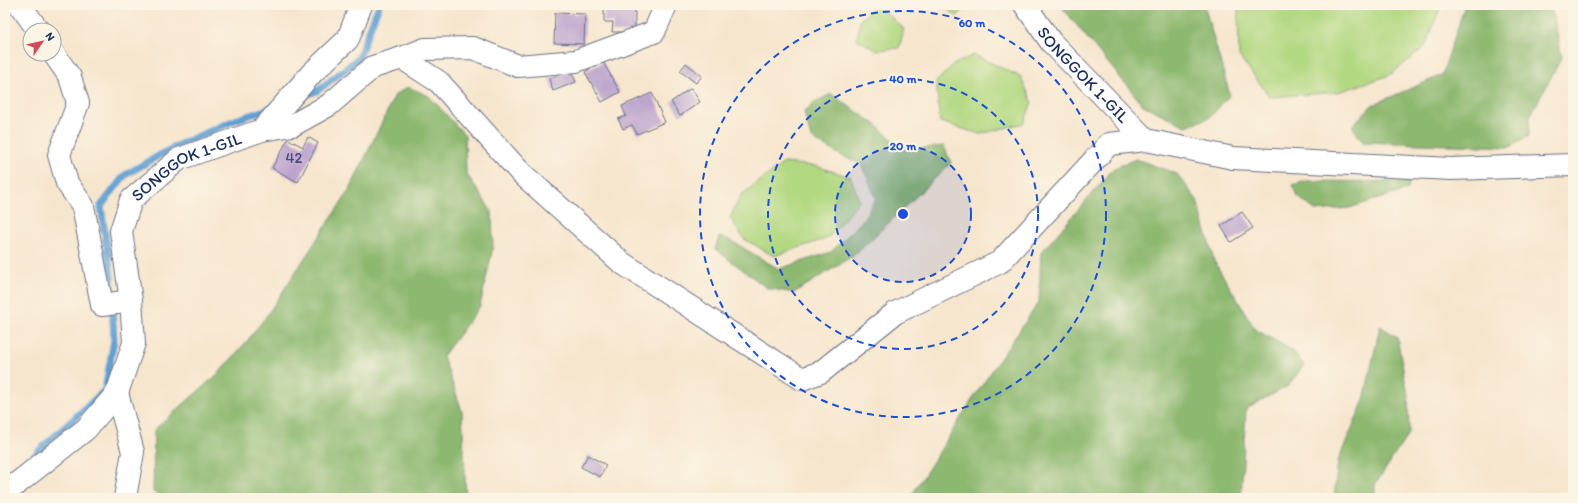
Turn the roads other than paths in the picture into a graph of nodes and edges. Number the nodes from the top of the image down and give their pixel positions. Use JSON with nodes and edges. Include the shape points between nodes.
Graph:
{"nodes":[{"id":1,"x":20,"y":5,"type":"edge"},
{"id":2,"x":361,"y":5,"type":"edge"},
{"id":3,"x":666,"y":5,"type":"edge"},
{"id":4,"x":1025,"y":5,"type":"edge"},
{"id":5,"x":32,"y":22,"type":"edge"},
{"id":6,"x":402,"y":58,"type":"junction"},
{"id":7,"x":60,"y":62,"type":"edge"},
{"id":8,"x":262,"y":130,"type":"junction"},
{"id":9,"x":1146,"y":140,"type":"junction"},
{"id":10,"x":1573,"y":165,"type":"edge"},
{"id":11,"x":131,"y":301,"type":"junction"},
{"id":12,"x":117,"y":393,"type":"junction"},
{"id":13,"x":5,"y":493,"type":"edge"},
{"id":14,"x":125,"y":498,"type":"edge"}],
"edges":[{"from":1,"to":5,"type":"lane"},
{"from":2,"to":8,"type":"lane","name":"SONGGOK 1-GIL","via":[[348,39],[312,73]]},
{"from":3,"to":6,"type":"lane","via":[[654,32],[576,61],[518,66],[473,48],[425,49]]},
{"from":4,"to":9,"type":"lane","name":"SONGGOK 1-GIL","via":[[1050,42]]},
{"from":6,"to":8,"type":"lane","via":[[373,67],[329,106],[292,125]]},
{"from":6,"to":9,"type":"lane","via":[[439,82],[520,172],[622,263],[802,379],[821,372],[895,313],[1000,262],[1109,144]]},
{"from":7,"to":11,"type":"lane","via":[[70,77],[78,102],[59,155],[67,183],[83,206],[102,305]]},
{"from":8,"to":11,"type":"lane","name":"SONGGOK 1-GIL","via":[[179,160],[131,200],[121,231]]},
{"from":9,"to":10,"type":"lane","via":[[1233,158],[1451,169]]},
{"from":11,"to":12,"type":"lane","name":"SONGGOK 1-GIL","via":[[134,343]]},
{"from":12,"to":13,"type":"lane","name":"SONGGOK 1-GIL","via":[[86,429]]},
{"from":12,"to":14,"type":"lane","via":[[133,452]]}]}
